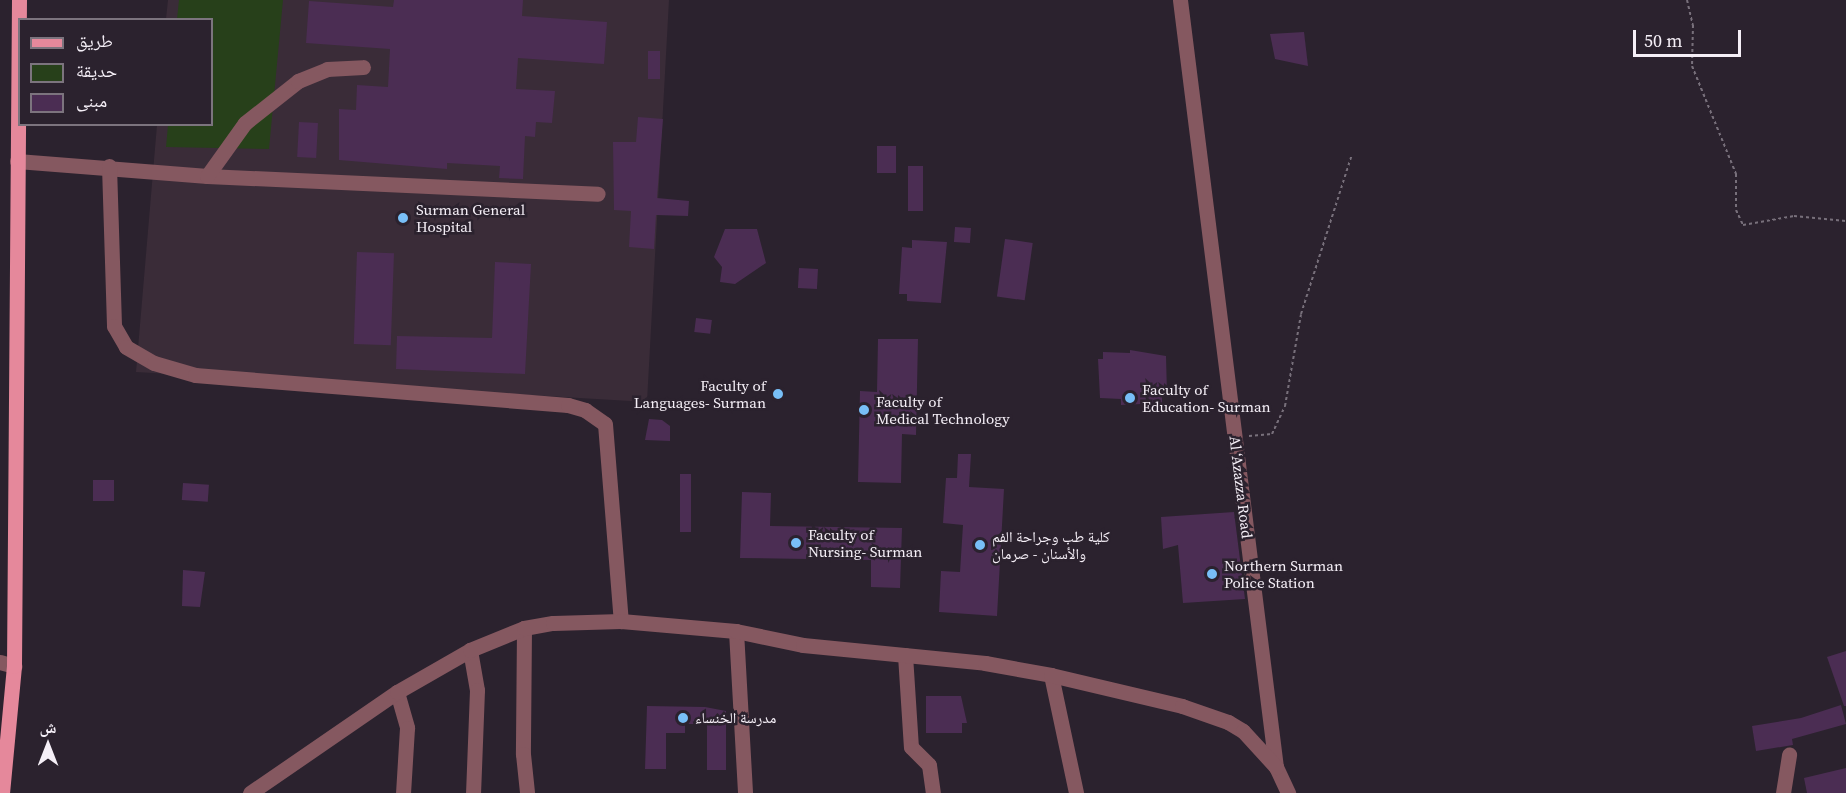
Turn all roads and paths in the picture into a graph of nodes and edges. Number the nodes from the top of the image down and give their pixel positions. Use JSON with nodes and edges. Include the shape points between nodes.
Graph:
{"nodes":[{"id":1,"x":19,"y":0,"type":"edge"},
{"id":2,"x":1180,"y":0,"type":"edge"},
{"id":3,"x":1687,"y":0,"type":"edge"},
{"id":4,"x":19,"y":18,"type":"edge"},
{"id":5,"x":363,"y":67,"type":"dead end"},
{"id":6,"x":18,"y":80,"type":"edge"},
{"id":7,"x":1351,"y":157,"type":"dead end"},
{"id":8,"x":17,"y":161,"type":"junction"},
{"id":9,"x":109,"y":166,"type":"junction"},
{"id":10,"x":207,"y":176,"type":"junction"},
{"id":11,"x":598,"y":194,"type":"dead end"},
{"id":12,"x":1846,"y":221,"type":"edge"},
{"id":13,"x":1234,"y":437,"type":"junction"},
{"id":14,"x":621,"y":621,"type":"junction"},
{"id":15,"x":524,"y":628,"type":"junction"},
{"id":16,"x":736,"y":631,"type":"junction"},
{"id":17,"x":470,"y":650,"type":"junction"},
{"id":18,"x":905,"y":655,"type":"junction"},
{"id":19,"x":7,"y":664,"type":"edge"},
{"id":20,"x":1051,"y":675,"type":"junction"},
{"id":21,"x":397,"y":693,"type":"junction"},
{"id":22,"x":1789,"y":754,"type":"dead end"},
{"id":23,"x":1276,"y":767,"type":"junction"},
{"id":24,"x":3,"y":793,"type":"edge"},
{"id":25,"x":250,"y":793,"type":"edge"},
{"id":26,"x":404,"y":793,"type":"edge"},
{"id":27,"x":473,"y":793,"type":"edge"},
{"id":28,"x":527,"y":793,"type":"edge"},
{"id":29,"x":745,"y":793,"type":"edge"},
{"id":30,"x":933,"y":793,"type":"edge"},
{"id":31,"x":1076,"y":793,"type":"edge"},
{"id":32,"x":1288,"y":793,"type":"edge"},
{"id":33,"x":1783,"y":793,"type":"edge"}],
"edges":[{"from":1,"to":4,"type":"main road"},
{"from":2,"to":13,"type":"street","name":"Al ‘Azazza Road"},
{"from":3,"to":12,"type":"path","via":[[1693,25],[1692,66],[1736,174],[1738,219],[1750,226],[1794,216]]},
{"from":5,"to":10,"type":"street","via":[[327,69],[298,81],[245,123]]},
{"from":6,"to":8,"type":"main road"},
{"from":7,"to":13,"type":"path","via":[[1301,314],[1286,406],[1272,434]]},
{"from":8,"to":9,"type":"street"},
{"from":8,"to":19,"type":"main road"},
{"from":9,"to":10,"type":"street"},
{"from":9,"to":14,"type":"street","via":[[114,326],[126,347],[154,363],[195,375],[568,405],[585,410],[605,424]]},
{"from":10,"to":11,"type":"street"},
{"from":13,"to":23,"type":"street","name":"Al ‘Azazza Road"},
{"from":14,"to":15,"type":"street"},
{"from":14,"to":16,"type":"street"},
{"from":15,"to":17,"type":"street"},
{"from":15,"to":28,"type":"street","via":[[523,754]]},
{"from":16,"to":18,"type":"street","via":[[803,645]]},
{"from":16,"to":29,"type":"street"},
{"from":17,"to":21,"type":"street"},
{"from":17,"to":27,"type":"street","via":[[477,690]]},
{"from":18,"to":20,"type":"street"},
{"from":18,"to":30,"type":"street","via":[[912,747],[928,765]]},
{"from":19,"to":24,"type":"main road"},
{"from":20,"to":23,"type":"street","via":[[1218,718],[1243,731]]},
{"from":20,"to":31,"type":"street"},
{"from":21,"to":25,"type":"street"},
{"from":21,"to":26,"type":"street","via":[[407,728]]},
{"from":22,"to":33,"type":"street"},
{"from":23,"to":32,"type":"street","name":"Al ‘Azazza Road"}]}
